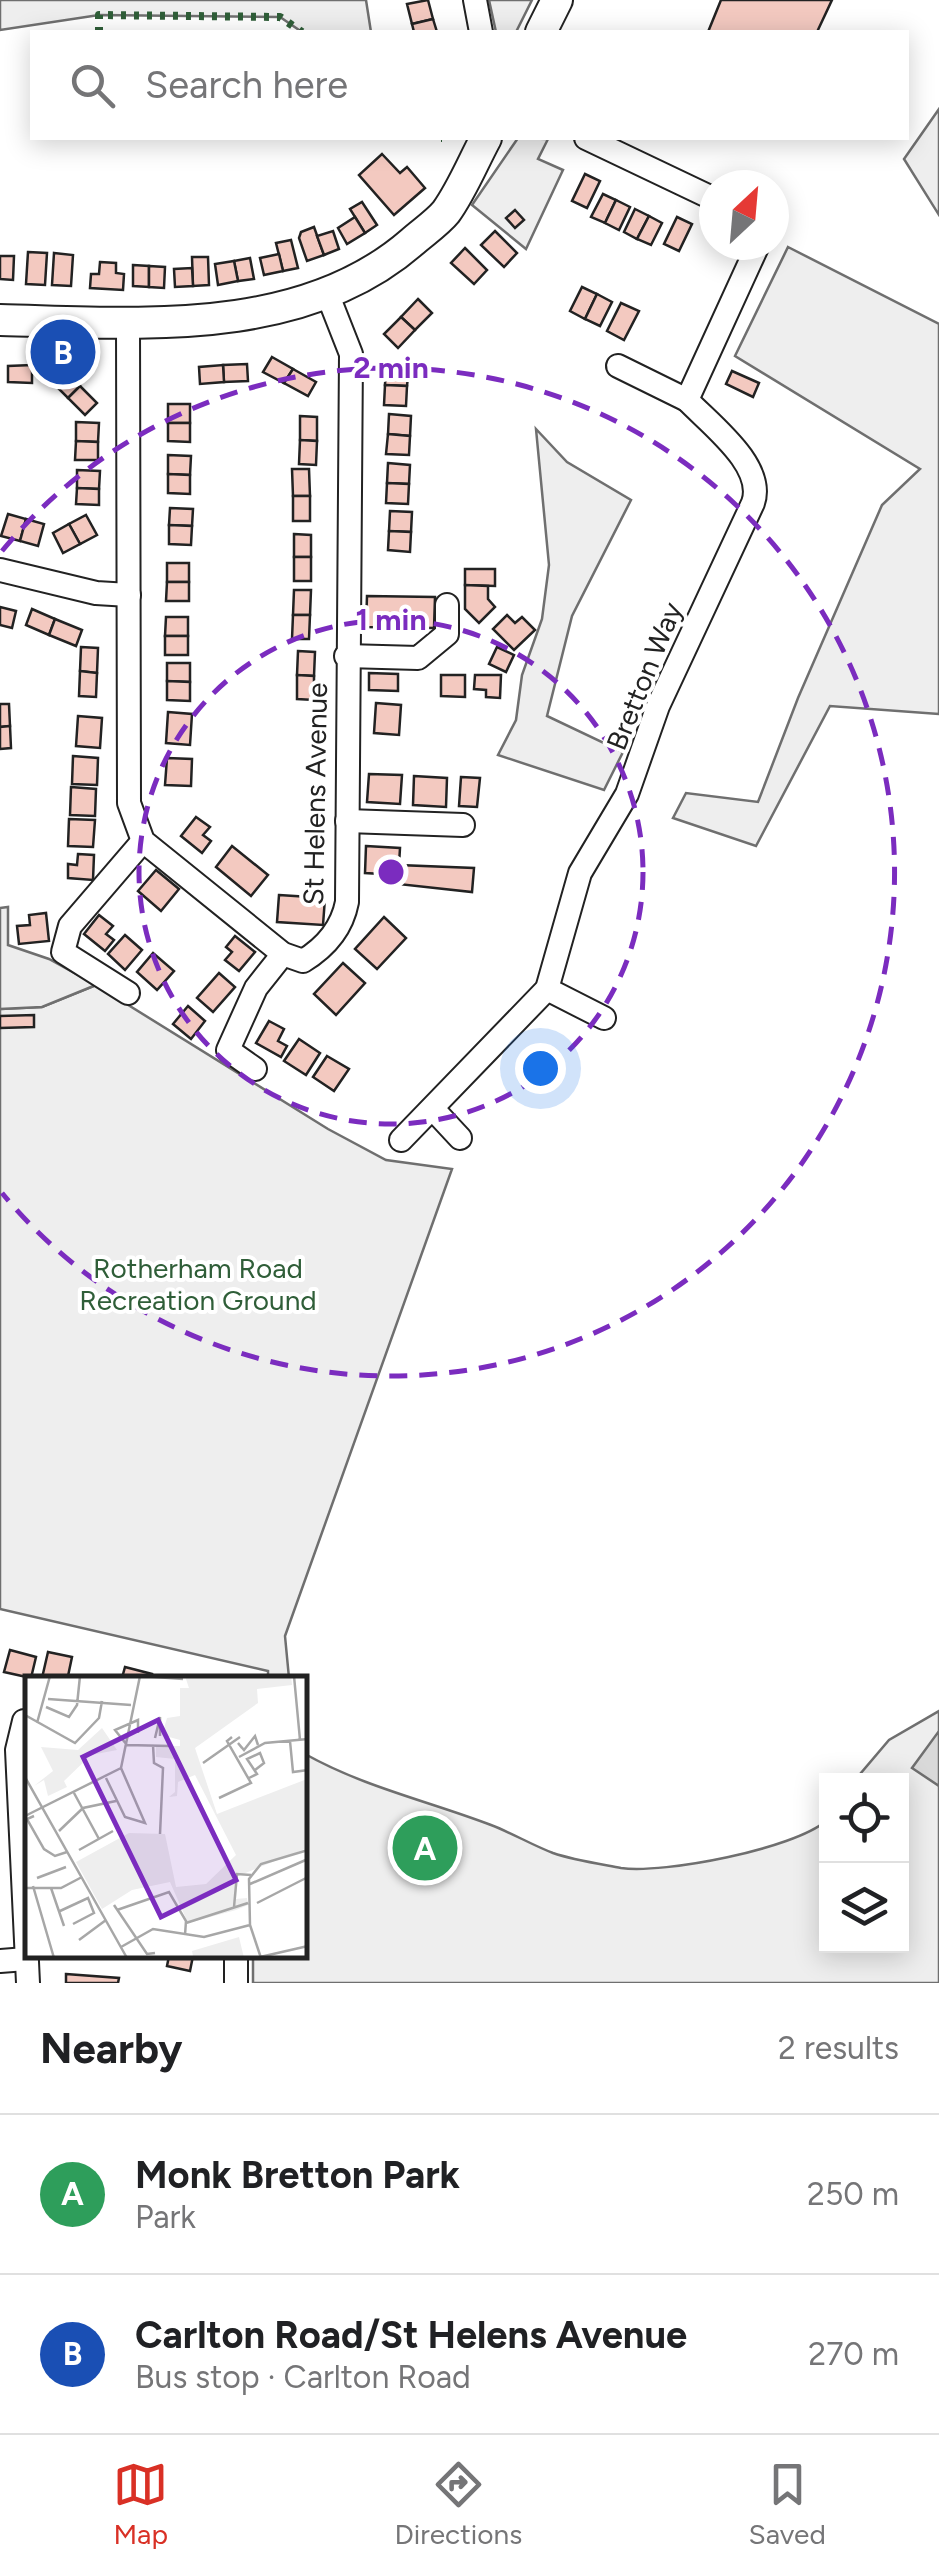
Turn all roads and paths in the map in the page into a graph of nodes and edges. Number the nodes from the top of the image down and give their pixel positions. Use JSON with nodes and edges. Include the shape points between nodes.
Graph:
{"nodes":[{"id":1,"x":475,"y":0,"type":"edge"},
{"id":2,"x":557,"y":0,"type":"edge"},
{"id":3,"x":482,"y":30,"type":"edge"},
{"id":4,"x":542,"y":30,"type":"edge"},
{"id":5,"x":485,"y":140,"type":"edge"},
{"id":6,"x":590,"y":140,"type":"edge"},
{"id":7,"x":699,"y":192,"type":"edge"},
{"id":8,"x":751,"y":260,"type":"edge"},
{"id":9,"x":327,"y":294,"type":"junction"},
{"id":10,"x":0,"y":320,"type":"edge"},
{"id":11,"x":128,"y":323,"type":"junction"},
{"id":12,"x":618,"y":366,"type":"dead end"},
{"id":13,"x":688,"y":400,"type":"junction"},
{"id":14,"x":0,"y":570,"type":"edge"},
{"id":15,"x":129,"y":595,"type":"junction"},
{"id":16,"x":447,"y":606,"type":"dead end"},
{"id":17,"x":346,"y":656,"type":"junction"},
{"id":18,"x":346,"y":822,"type":"junction"},
{"id":19,"x":463,"y":826,"type":"dead end"},
{"id":20,"x":143,"y":841,"type":"junction"},
{"id":21,"x":283,"y":954,"type":"junction"},
{"id":22,"x":547,"y":989,"type":"junction"},
{"id":23,"x":128,"y":993,"type":"dead end"},
{"id":24,"x":604,"y":1018,"type":"dead end"},
{"id":25,"x":255,"y":1069,"type":"dead end"},
{"id":26,"x":433,"y":1109,"type":"junction"},
{"id":27,"x":460,"y":1138,"type":"dead end"},
{"id":28,"x":401,"y":1140,"type":"dead end"},
{"id":29,"x":0,"y":1716,"type":"edge"},
{"id":30,"x":25,"y":1722,"type":"edge"},
{"id":31,"x":25,"y":1725,"type":"edge"},
{"id":32,"x":25,"y":1927,"type":"edge"},
{"id":33,"x":0,"y":1961,"type":"edge"},
{"id":34,"x":27,"y":1971,"type":"edge"}],
"edges":[{"from":1,"to":3,"type":"street"},
{"from":2,"to":4,"type":"main road"},
{"from":5,"to":9,"type":"main road","via":[[445,213],[388,263]]},
{"from":6,"to":7,"type":"street"},
{"from":8,"to":13,"type":"street"},
{"from":9,"to":11,"type":"main road","via":[[227,319]]},
{"from":9,"to":17,"type":"street","name":"St Helens Avenue","via":[[350,354]]},
{"from":10,"to":11,"type":"main road"},
{"from":11,"to":15,"type":"street"},
{"from":12,"to":13,"type":"street","name":"Bretton Way"},
{"from":13,"to":22,"type":"street","name":"Bretton Way","via":[[749,469],[756,493],[658,706],[638,773],[580,873]]},
{"from":14,"to":15,"type":"street"},
{"from":15,"to":20,"type":"street","via":[[129,803]]},
{"from":16,"to":17,"type":"street","via":[[447,634],[418,658]]},
{"from":17,"to":18,"type":"street","name":"St Helens Avenue"},
{"from":18,"to":19,"type":"street"},
{"from":18,"to":21,"type":"street","name":"St Helens Avenue","via":[[343,922],[303,961]]},
{"from":20,"to":21,"type":"street"},
{"from":20,"to":23,"type":"street","via":[[70,926],[64,952]]},
{"from":21,"to":25,"type":"street","via":[[256,988],[228,1050]]},
{"from":22,"to":24,"type":"street"},
{"from":22,"to":26,"type":"street","name":"Bretton Way"},
{"from":26,"to":27,"type":"street"},
{"from":26,"to":28,"type":"street","name":"Bretton Way"},
{"from":29,"to":30,"type":"street"},
{"from":31,"to":32,"type":"street","via":[[17,1750]]},
{"from":33,"to":34,"type":"street"}]}
